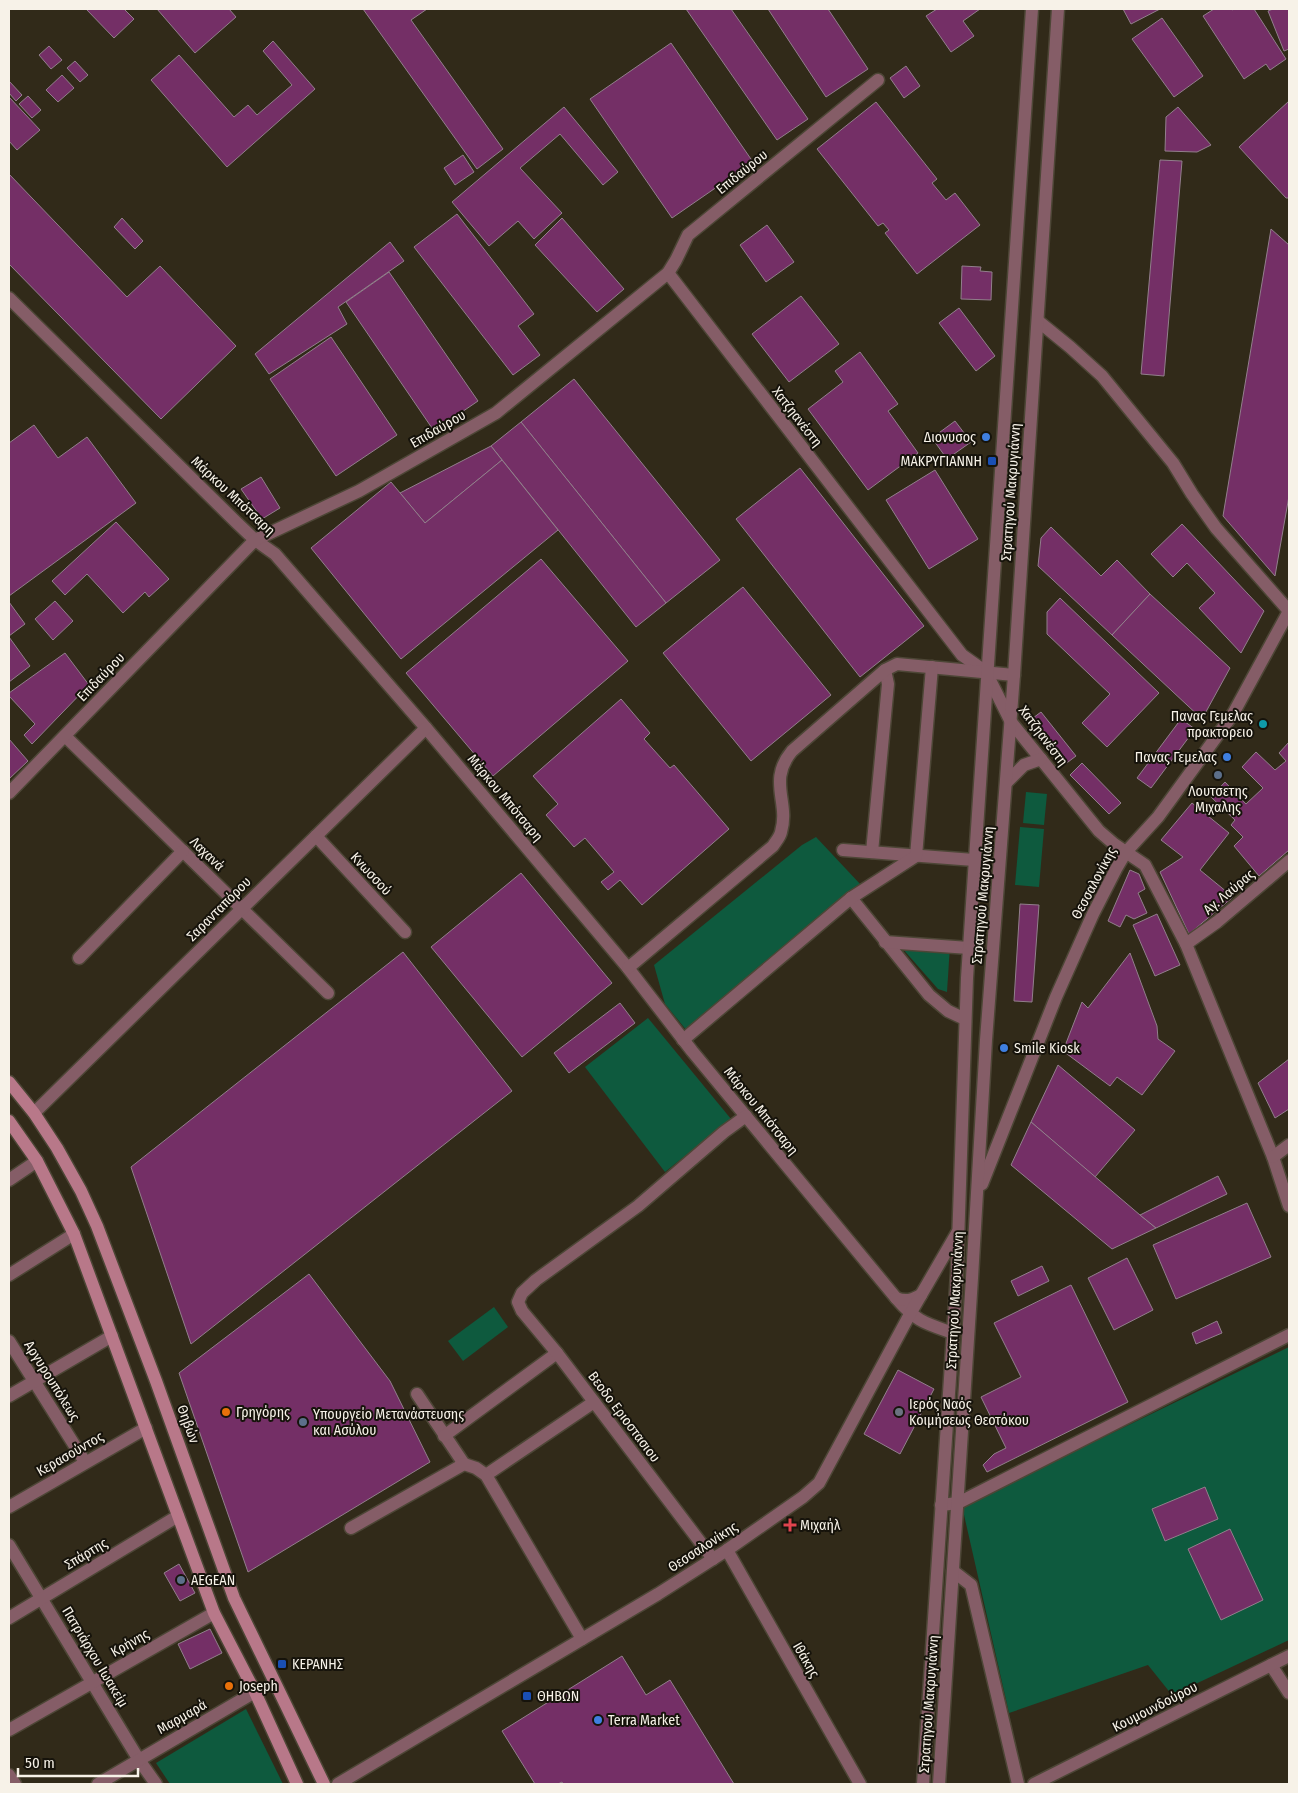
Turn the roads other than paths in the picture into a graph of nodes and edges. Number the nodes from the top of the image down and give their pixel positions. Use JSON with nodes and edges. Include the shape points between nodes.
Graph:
{"nodes":[{"id":1,"x":1032,"y":9,"type":"edge"},
{"id":2,"x":1058,"y":9,"type":"edge"},
{"id":3,"x":878,"y":80,"type":"dead end"},
{"id":4,"x":668,"y":273,"type":"junction"},
{"id":5,"x":9,"y":298,"type":"edge"},
{"id":6,"x":1038,"y":321,"type":"junction"},
{"id":7,"x":255,"y":540,"type":"junction"},
{"id":8,"x":1289,"y":611,"type":"edge"},
{"id":9,"x":932,"y":667,"type":"junction"},
{"id":10,"x":885,"y":670,"type":"junction"},
{"id":11,"x":986,"y":672,"type":"junction"},
{"id":12,"x":1014,"y":675,"type":"junction"},
{"id":13,"x":1011,"y":722,"type":"junction"},
{"id":14,"x":426,"y":728,"type":"junction"},
{"id":15,"x":65,"y":736,"type":"junction"},
{"id":16,"x":1041,"y":759,"type":"junction"},
{"id":17,"x":1007,"y":782,"type":"junction"},
{"id":18,"x":9,"y":793,"type":"edge"},
{"id":19,"x":316,"y":836,"type":"junction"},
{"id":20,"x":843,"y":850,"type":"dead end"},
{"id":21,"x":183,"y":851,"type":"junction"},
{"id":22,"x":872,"y":852,"type":"junction"},
{"id":23,"x":1126,"y":852,"type":"junction"},
{"id":24,"x":916,"y":856,"type":"junction"},
{"id":25,"x":974,"y":860,"type":"junction"},
{"id":26,"x":1289,"y":861,"type":"edge"},
{"id":27,"x":851,"y":898,"type":"junction"},
{"id":28,"x":242,"y":908,"type":"junction"},
{"id":29,"x":405,"y":932,"type":"dead end"},
{"id":30,"x":885,"y":942,"type":"junction"},
{"id":31,"x":1186,"y":944,"type":"junction"},
{"id":32,"x":969,"y":948,"type":"junction"},
{"id":33,"x":79,"y":958,"type":"dead end"},
{"id":34,"x":628,"y":968,"type":"junction"},
{"id":35,"x":328,"y":993,"type":"dead end"},
{"id":36,"x":965,"y":1019,"type":"junction"},
{"id":37,"x":683,"y":1040,"type":"junction"},
{"id":38,"x":9,"y":1082,"type":"edge"},
{"id":39,"x":34,"y":1113,"type":"junction"},
{"id":40,"x":746,"y":1116,"type":"junction"},
{"id":41,"x":9,"y":1121,"type":"edge"},
{"id":42,"x":1289,"y":1145,"type":"edge"},
{"id":43,"x":1273,"y":1157,"type":"junction"},
{"id":44,"x":37,"y":1161,"type":"junction"},
{"id":45,"x":9,"y":1180,"type":"edge"},
{"id":46,"x":977,"y":1198,"type":"junction"},
{"id":47,"x":1289,"y":1206,"type":"edge"},
{"id":48,"x":974,"y":1228,"type":"junction"},
{"id":49,"x":958,"y":1231,"type":"junction"},
{"id":50,"x":74,"y":1234,"type":"junction"},
{"id":51,"x":9,"y":1274,"type":"edge"},
{"id":52,"x":921,"y":1295,"type":"junction"},
{"id":53,"x":896,"y":1298,"type":"junction"},
{"id":54,"x":910,"y":1314,"type":"junction"},
{"id":55,"x":953,"y":1333,"type":"junction"},
{"id":56,"x":1289,"y":1335,"type":"edge"},
{"id":57,"x":112,"y":1336,"type":"junction"},
{"id":58,"x":9,"y":1341,"type":"edge"},
{"id":59,"x":557,"y":1353,"type":"junction"},
{"id":60,"x":34,"y":1381,"type":"junction"},
{"id":61,"x":417,"y":1394,"type":"dead end"},
{"id":62,"x":9,"y":1396,"type":"edge"},
{"id":63,"x":594,"y":1402,"type":"junction"},
{"id":64,"x":146,"y":1428,"type":"junction"},
{"id":65,"x":444,"y":1436,"type":"junction"},
{"id":66,"x":85,"y":1462,"type":"junction"},
{"id":67,"x":464,"y":1464,"type":"junction"},
{"id":68,"x":486,"y":1475,"type":"junction"},
{"id":69,"x":958,"y":1503,"type":"junction"},
{"id":70,"x":941,"y":1505,"type":"junction"},
{"id":71,"x":9,"y":1507,"type":"edge"},
{"id":72,"x":178,"y":1516,"type":"junction"},
{"id":73,"x":351,"y":1528,"type":"dead end"},
{"id":74,"x":9,"y":1545,"type":"edge"},
{"id":75,"x":726,"y":1550,"type":"junction"},
{"id":76,"x":713,"y":1559,"type":"junction"},
{"id":77,"x":953,"y":1571,"type":"junction"},
{"id":78,"x":42,"y":1598,"type":"junction"},
{"id":79,"x":214,"y":1613,"type":"junction"},
{"id":80,"x":9,"y":1618,"type":"edge"},
{"id":81,"x":582,"y":1639,"type":"junction"},
{"id":82,"x":1289,"y":1656,"type":"edge"},
{"id":83,"x":1271,"y":1665,"type":"junction"},
{"id":84,"x":93,"y":1682,"type":"junction"},
{"id":85,"x":255,"y":1692,"type":"junction"},
{"id":86,"x":1289,"y":1693,"type":"edge"},
{"id":87,"x":9,"y":1730,"type":"edge"},
{"id":88,"x":139,"y":1760,"type":"junction"},
{"id":89,"x":9,"y":1775,"type":"edge"},
{"id":90,"x":15,"y":1784,"type":"edge"},
{"id":91,"x":98,"y":1784,"type":"edge"},
{"id":92,"x":156,"y":1784,"type":"edge"},
{"id":93,"x":297,"y":1784,"type":"edge"},
{"id":94,"x":324,"y":1784,"type":"edge"},
{"id":95,"x":338,"y":1784,"type":"edge"},
{"id":96,"x":860,"y":1784,"type":"edge"},
{"id":97,"x":923,"y":1784,"type":"edge"},
{"id":98,"x":939,"y":1784,"type":"edge"},
{"id":99,"x":1018,"y":1784,"type":"edge"},
{"id":100,"x":1034,"y":1784,"type":"edge"}],
"edges":[{"from":1,"to":11,"type":"street","name":"Στρατηγού Μακρυγιάννη"},
{"from":2,"to":6,"type":"street","name":"Στρατηγού Μακρυγιάννη"},
{"from":3,"to":4,"type":"street","name":"Επιδαύρου","via":[[688,235]]},
{"from":4,"to":7,"type":"street","name":"Επιδαύρου","via":[[491,416],[359,491]]},
{"from":4,"to":11,"type":"street","name":"Χατζηανέστη","via":[[962,655]]},
{"from":5,"to":7,"type":"street","name":"Μάρκου Μπότσαρη"},
{"from":6,"to":8,"type":"street","via":[[1102,376],[1173,463],[1216,528]]},
{"from":6,"to":12,"type":"street","name":"Στρατηγού Μακρυγιάννη"},
{"from":7,"to":14,"type":"street","name":"Μάρκου Μπότσαρη","via":[[275,554]]},
{"from":7,"to":15,"type":"street","name":"Επιδαύρου"},
{"from":8,"to":23,"type":"street","name":"Θεσσαλονίκης","via":[[1233,714],[1158,817]]},
{"from":9,"to":10,"type":"street","via":[[897,664]]},
{"from":9,"to":11,"type":"street"},
{"from":9,"to":24,"type":"street"},
{"from":10,"to":22,"type":"street","via":[[888,684]]},
{"from":10,"to":34,"type":"street","via":[[784,760],[779,781],[783,820],[781,833],[773,846]]},
{"from":11,"to":12,"type":"street"},
{"from":11,"to":13,"type":"street","name":"Χατζηανέστη"},
{"from":11,"to":25,"type":"street","name":"Στρατηγού Μακρυγιάννη"},
{"from":12,"to":13,"type":"street","name":"Στρατηγού Μακρυγιάννη"},
{"from":13,"to":16,"type":"street","name":"Χατζηανέστη"},
{"from":13,"to":17,"type":"street","name":"Στρατηγού Μακρυγιάννη"},
{"from":14,"to":19,"type":"street","name":"Σαρανταπόρου"},
{"from":14,"to":34,"type":"street","name":"Μάρκου Μπότσαρη"},
{"from":15,"to":18,"type":"street","name":"Επιδαύρου"},
{"from":15,"to":21,"type":"street","name":"Λαχανά"},
{"from":16,"to":17,"type":"street","via":[[1024,765]]},
{"from":16,"to":23,"type":"street","name":"Χατζηανέστη","via":[[1099,831]]},
{"from":17,"to":46,"type":"street","name":"Στρατηγού Μακρυγιάννη"},
{"from":19,"to":28,"type":"street","name":"Σαρανταπόρου"},
{"from":19,"to":29,"type":"street","name":"Κνωσσού"},
{"from":20,"to":22,"type":"street"},
{"from":21,"to":28,"type":"street","name":"Λαχανά"},
{"from":21,"to":33,"type":"street"},
{"from":22,"to":24,"type":"street"},
{"from":23,"to":31,"type":"street","name":"Χατζηανέστη","via":[[1145,865]]},
{"from":23,"to":46,"type":"street","name":"Θεσσαλονίκης","via":[[1093,914],[1056,997]]},
{"from":24,"to":25,"type":"street"},
{"from":24,"to":27,"type":"street"},
{"from":25,"to":32,"type":"street","name":"Στρατηγού Μακρυγιάννη"},
{"from":26,"to":31,"type":"street","name":"Αγ. Λαύρας","via":[[1218,922]]},
{"from":27,"to":30,"type":"street"},
{"from":27,"to":37,"type":"street"},
{"from":28,"to":35,"type":"street","name":"Λαχανά"},
{"from":28,"to":39,"type":"street","name":"Σαρανταπόρου"},
{"from":30,"to":32,"type":"street"},
{"from":30,"to":36,"type":"street","via":[[937,1003]]},
{"from":31,"to":43,"type":"street","name":"Χατζηανέστη"},
{"from":32,"to":36,"type":"street","name":"Στρατηγού Μακρυγιάννη"},
{"from":34,"to":37,"type":"street","name":"Μάρκου Μπότσαρη"},
{"from":36,"to":49,"type":"street","name":"Στρατηγού Μακρυγιάννη"},
{"from":37,"to":40,"type":"street","name":"Μάρκου Μπότσαρη"},
{"from":38,"to":39,"type":"main road","name":"Θηβών"},
{"from":39,"to":94,"type":"main road","name":"Θηβών","via":[[72,1174],[97,1226],[234,1598]]},
{"from":40,"to":53,"type":"street","name":"Μάρκου Μπότσαρη"},
{"from":40,"to":59,"type":"street","name":"Βεοδο Εριοστασιου","via":[[638,1206],[522,1293],[518,1302],[522,1311]]},
{"from":41,"to":44,"type":"main road"},
{"from":42,"to":43,"type":"street"},
{"from":43,"to":47,"type":"street","name":"Χατζηανέστη"},
{"from":44,"to":45,"type":"street"},
{"from":44,"to":50,"type":"main road"},
{"from":46,"to":48,"type":"street","name":"Στρατηγού Μακρυγιάννη"},
{"from":48,"to":49,"type":"street"},
{"from":48,"to":69,"type":"street","name":"Στρατηγού Μακρυγιάννη"},
{"from":49,"to":52,"type":"street","name":"Θεσσαλονίκης"},
{"from":49,"to":55,"type":"street","name":"Στρατηγού Μακρυγιάννη"},
{"from":50,"to":51,"type":"street"},
{"from":50,"to":57,"type":"main road"},
{"from":52,"to":53,"type":"street","via":[[910,1300]]},
{"from":52,"to":54,"type":"street","name":"Θεσσαλονίκης"},
{"from":53,"to":54,"type":"street","name":"Μάρκου Μπότσαρη"},
{"from":54,"to":55,"type":"street","name":"Μάρκου Μπότσαρη"},
{"from":54,"to":75,"type":"street","name":"Θεσσαλονίκης","via":[[818,1484]]},
{"from":55,"to":70,"type":"street","name":"Στρατηγού Μακρυγιάννη"},
{"from":56,"to":69,"type":"street"},
{"from":57,"to":60,"type":"street"},
{"from":57,"to":64,"type":"main road"},
{"from":58,"to":60,"type":"street","name":"Αργυρουπόλεως"},
{"from":59,"to":63,"type":"street","name":"Βεοδο Εριοστασιου"},
{"from":59,"to":65,"type":"street"},
{"from":60,"to":62,"type":"street"},
{"from":60,"to":66,"type":"street","name":"Αργυρουπόλεως"},
{"from":61,"to":65,"type":"street"},
{"from":63,"to":68,"type":"street"},
{"from":63,"to":76,"type":"street","name":"Βεοδο Εριοστασιου"},
{"from":64,"to":66,"type":"street","name":"Κερασούντος"},
{"from":64,"to":72,"type":"main road"},
{"from":65,"to":67,"type":"street"},
{"from":66,"to":71,"type":"street","name":"Κερασούντος"},
{"from":67,"to":68,"type":"street"},
{"from":67,"to":73,"type":"street"},
{"from":68,"to":81,"type":"street"},
{"from":69,"to":70,"type":"street"},
{"from":69,"to":77,"type":"street","name":"Στρατηγού Μακρυγιάννη"},
{"from":70,"to":97,"type":"street","name":"Στρατηγού Μακρυγιάννη"},
{"from":72,"to":78,"type":"street","name":"Σπάρτης"},
{"from":72,"to":79,"type":"main road"},
{"from":74,"to":78,"type":"street","name":"Πατριάρχου Ιωακείμ"},
{"from":75,"to":76,"type":"street","name":"Θεσσαλονίκης"},
{"from":75,"to":96,"type":"street","name":"Ιθάκης"},
{"from":76,"to":81,"type":"street","name":"Θεσσαλονίκης"},
{"from":77,"to":98,"type":"street","name":"Στρατηγού Μακρυγιάννη"},
{"from":77,"to":99,"type":"street","via":[[971,1585]]},
{"from":78,"to":80,"type":"street","name":"Σπάρτης"},
{"from":78,"to":84,"type":"street","name":"Πατριάρχου Ιωακείμ"},
{"from":79,"to":84,"type":"street","name":"Κρήνης"},
{"from":79,"to":85,"type":"main road"},
{"from":81,"to":95,"type":"street","name":"Θεσσαλονίκης"},
{"from":82,"to":83,"type":"street","name":"Κουμουνδούρου"},
{"from":83,"to":86,"type":"street"},
{"from":83,"to":100,"type":"street","name":"Κουμουνδούρου"},
{"from":84,"to":87,"type":"street","name":"Κρήνης"},
{"from":84,"to":88,"type":"street","name":"Πατριάρχου Ιωακείμ"},
{"from":85,"to":88,"type":"street","name":"Μαρμαρά"},
{"from":85,"to":93,"type":"main road"},
{"from":88,"to":91,"type":"street","name":"Μαρμαρά"},
{"from":88,"to":92,"type":"street","name":"Πατριάρχου Ιωακείμ"},
{"from":89,"to":90,"type":"street"}]}
